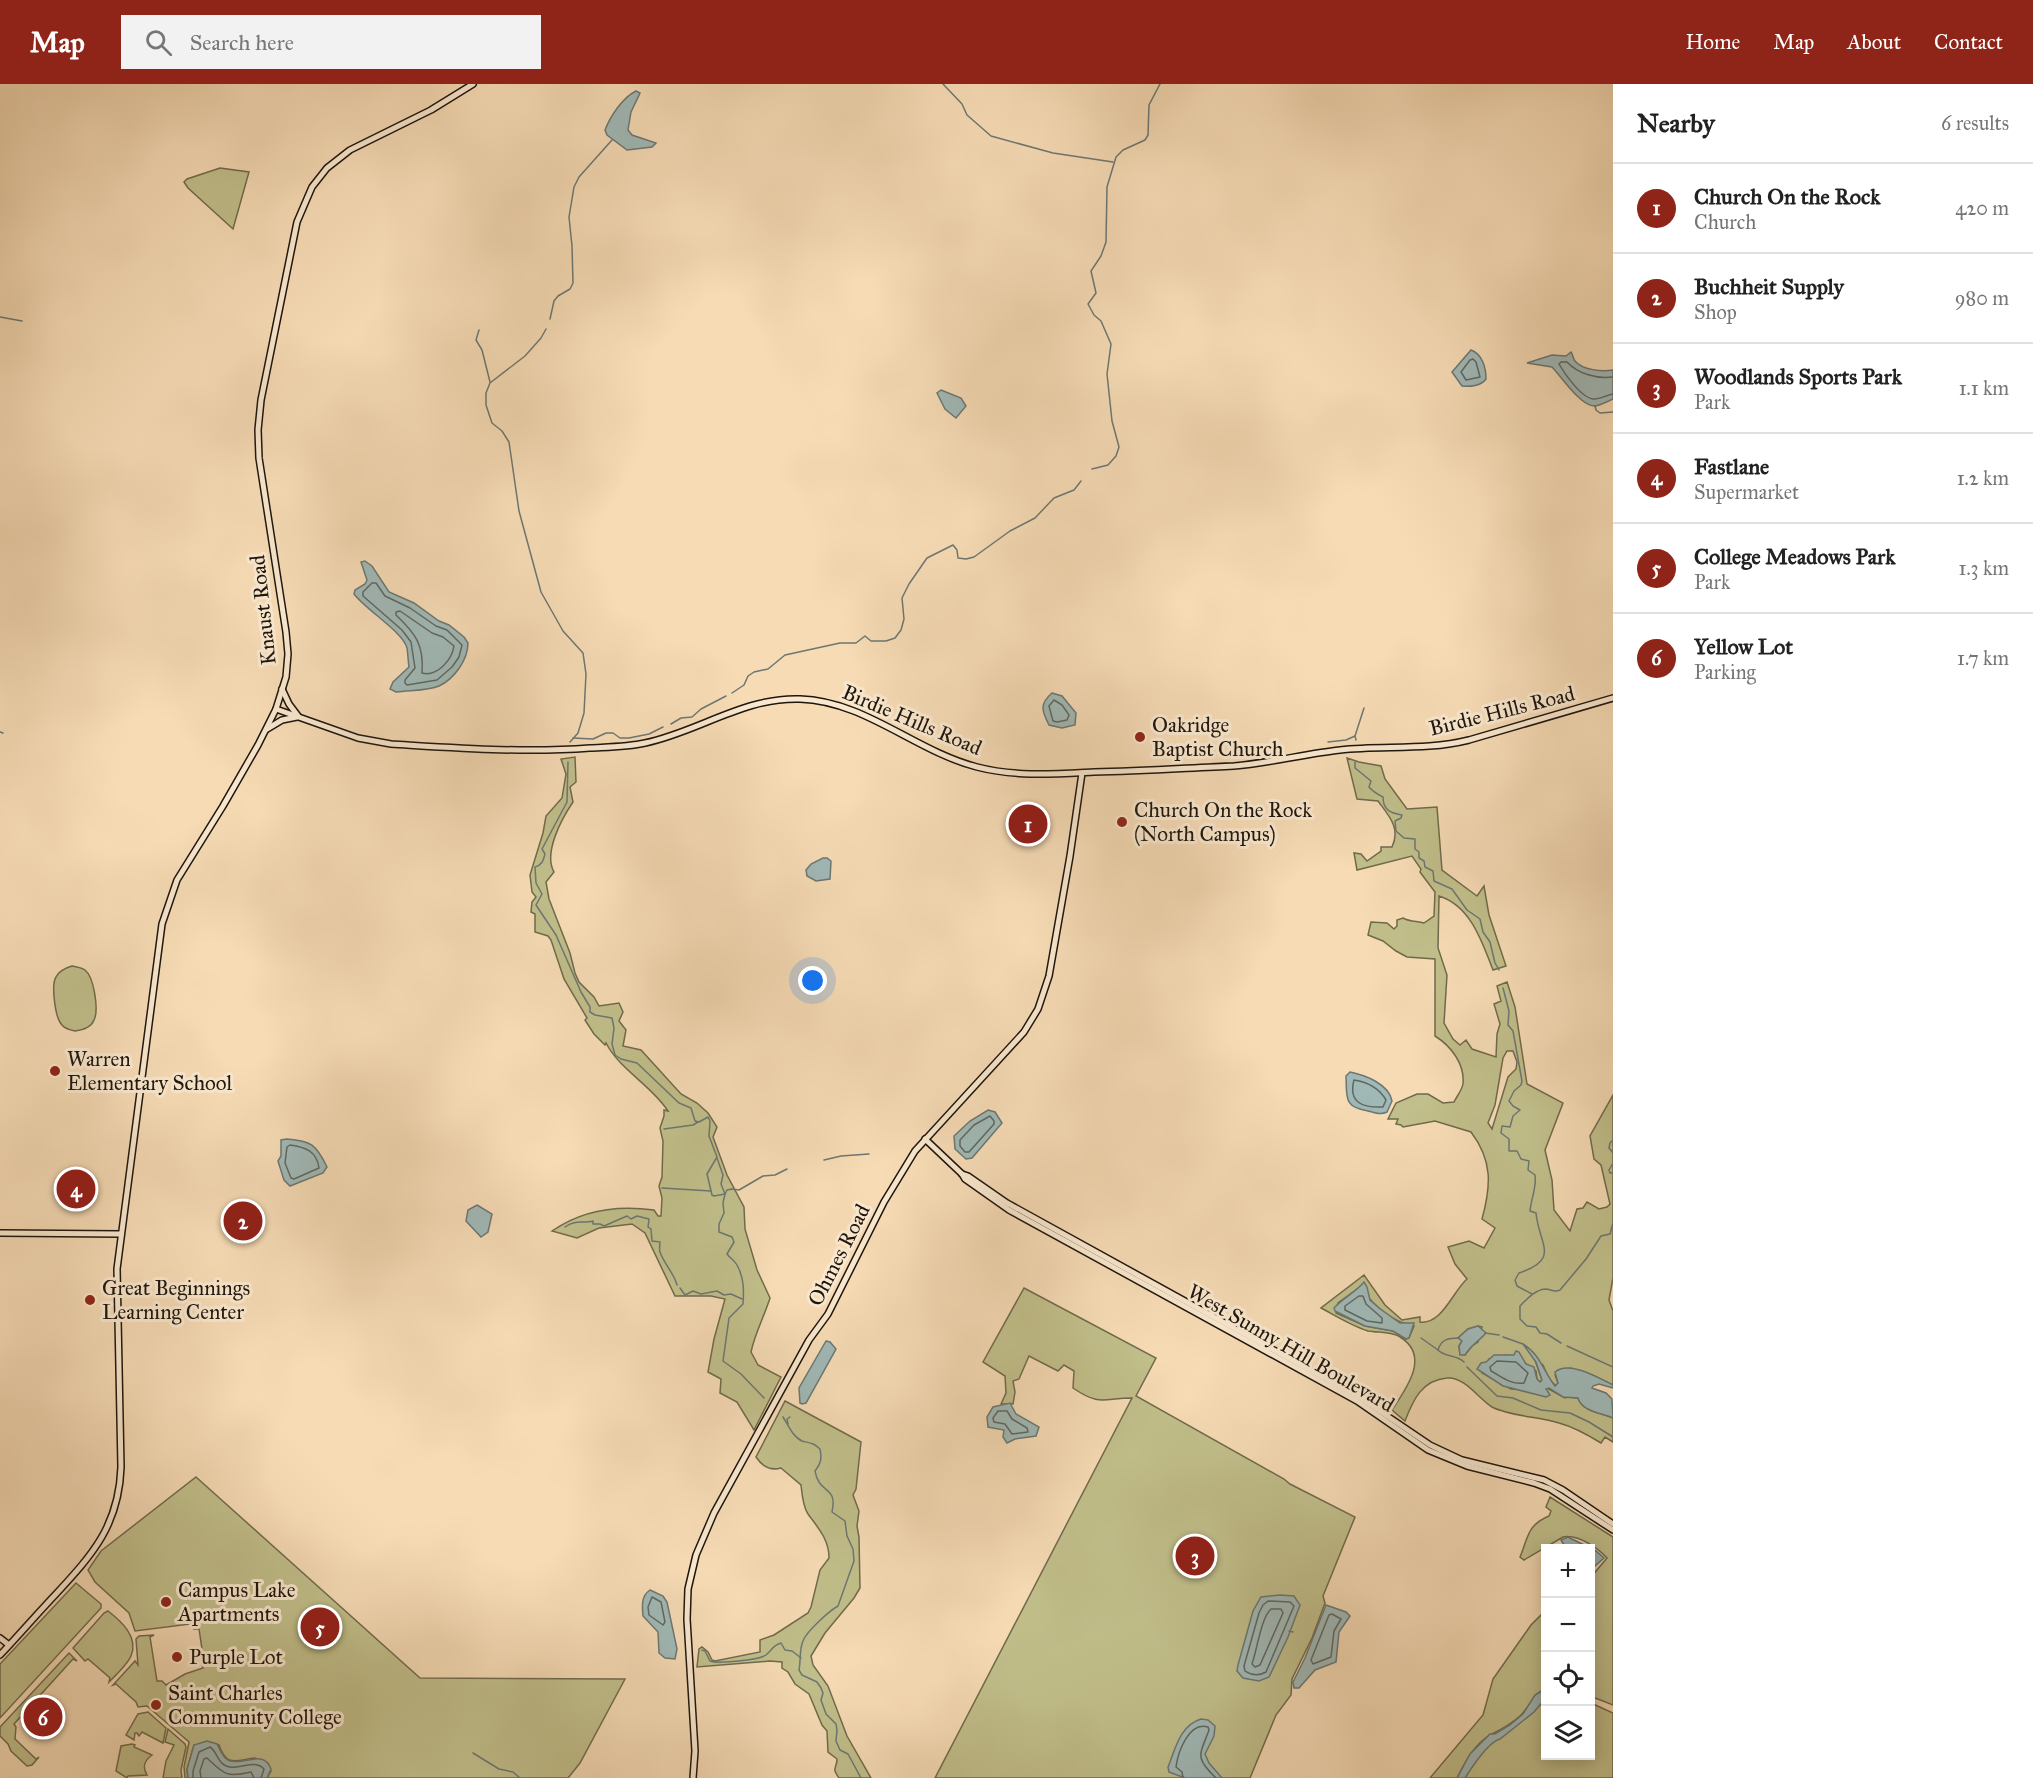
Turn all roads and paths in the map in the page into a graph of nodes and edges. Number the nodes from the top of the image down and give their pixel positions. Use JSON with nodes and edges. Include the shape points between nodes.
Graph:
{"nodes":[{"id":1,"x":473,"y":84,"type":"edge"},
{"id":2,"x":282,"y":689,"type":"junction"},
{"id":3,"x":1613,"y":698,"type":"edge"},
{"id":4,"x":276,"y":709,"type":"junction"},
{"id":5,"x":298,"y":716,"type":"junction"},
{"id":6,"x":266,"y":730,"type":"junction"},
{"id":7,"x":1082,"y":773,"type":"junction"},
{"id":8,"x":925,"y":1139,"type":"junction"},
{"id":9,"x":962,"y":1174,"type":"junction"},
{"id":10,"x":0,"y":1233,"type":"edge"},
{"id":11,"x":121,"y":1234,"type":"junction"},
{"id":12,"x":1613,"y":1524,"type":"edge"},
{"id":13,"x":1613,"y":1530,"type":"edge"},
{"id":14,"x":0,"y":1638,"type":"edge"},
{"id":15,"x":9,"y":1645,"type":"junction"},
{"id":16,"x":0,"y":1655,"type":"edge"},
{"id":17,"x":693,"y":1778,"type":"edge"}],
"edges":[{"from":1,"to":2,"type":"main road","name":"Knaust Road","via":[[340,157],[316,182],[299,214],[258,430],[288,646]]},
{"from":2,"to":4,"type":"main road","name":"Knaust Road"},
{"from":2,"to":5,"type":"main road"},
{"from":3,"to":7,"type":"main road","name":"Birdie Hills Road","via":[[1445,746],[1340,750],[1234,766]]},
{"from":4,"to":5,"type":"main road","name":"Birdie Hills Road"},
{"from":4,"to":6,"type":"main road","name":"Knaust Road"},
{"from":5,"to":6,"type":"main road"},
{"from":5,"to":7,"type":"main road","name":"Birdie Hills Road","via":[[376,742],[543,752],[647,743],[755,704],[810,699],[856,712],[942,755],[976,766],[1034,775]]},
{"from":6,"to":11,"type":"main road","name":"Knaust Road","via":[[181,873],[165,915]]},
{"from":7,"to":8,"type":"main road","name":"Ohmes Road","via":[[1050,968],[1038,1009],[1024,1032]]},
{"from":8,"to":9,"type":"main road","name":"West Sunny Hill Boulevard"},
{"from":8,"to":17,"type":"main road","name":"Ohmes Road","via":[[884,1203],[828,1314],[809,1340],[717,1508],[696,1555],[687,1605]]},
{"from":9,"to":12,"type":"main road","name":"West Sunny Hill Boulevard","via":[[1007,1203],[1359,1397],[1430,1445],[1462,1460],[1544,1480]]},
{"from":9,"to":13,"type":"main road","name":"West Sunny Hill Boulevard","via":[[1009,1210],[1357,1401],[1428,1450],[1467,1466],[1550,1489]]},
{"from":10,"to":11,"type":"main road"},
{"from":11,"to":15,"type":"main road","name":"Knaust Road","via":[[117,1286],[121,1467],[115,1506],[93,1552]]},
{"from":14,"to":15,"type":"main road"},
{"from":15,"to":16,"type":"main road","name":"Knaust Road"}]}
